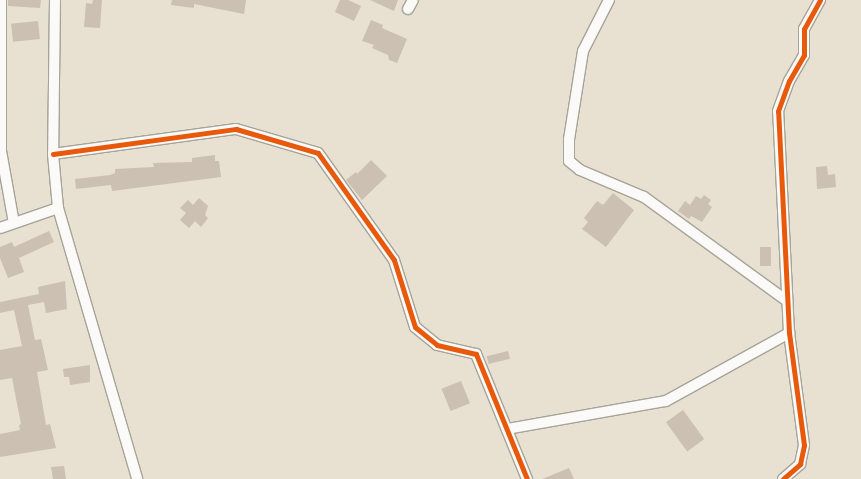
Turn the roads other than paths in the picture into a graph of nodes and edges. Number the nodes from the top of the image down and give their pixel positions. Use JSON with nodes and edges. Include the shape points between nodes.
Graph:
{"nodes":[{"id":1,"x":2,"y":0,"type":"edge"},
{"id":2,"x":55,"y":0,"type":"edge"},
{"id":3,"x":609,"y":0,"type":"edge"},
{"id":4,"x":820,"y":0,"type":"edge"},
{"id":5,"x":53,"y":154,"type":"junction"},
{"id":6,"x":58,"y":208,"type":"junction"},
{"id":7,"x":14,"y":223,"type":"junction"},
{"id":8,"x":0,"y":228,"type":"edge"},
{"id":9,"x":787,"y":301,"type":"junction"},
{"id":10,"x":789,"y":333,"type":"junction"},
{"id":11,"x":507,"y":429,"type":"junction"},
{"id":12,"x":137,"y":479,"type":"edge"},
{"id":13,"x":527,"y":479,"type":"edge"},
{"id":14,"x":783,"y":479,"type":"edge"}],
"edges":[{"from":1,"to":7,"type":"street","via":[[1,151]]},
{"from":2,"to":5,"type":"street"},
{"from":3,"to":9,"type":"street","via":[[583,50],[569,139],[569,161],[580,170],[644,197]]},
{"from":4,"to":9,"type":"street","via":[[804,29],[804,55],[789,81],[778,111]]},
{"from":5,"to":6,"type":"street"},
{"from":5,"to":11,"type":"street","via":[[236,129],[318,153],[394,260],[415,327],[437,346],[476,354]]},
{"from":6,"to":7,"type":"street"},
{"from":6,"to":12,"type":"street"},
{"from":7,"to":8,"type":"street"},
{"from":9,"to":10,"type":"street"},
{"from":10,"to":11,"type":"street","via":[[666,401]]},
{"from":10,"to":14,"type":"street","via":[[804,445],[800,464]]},
{"from":11,"to":13,"type":"street"}]}
